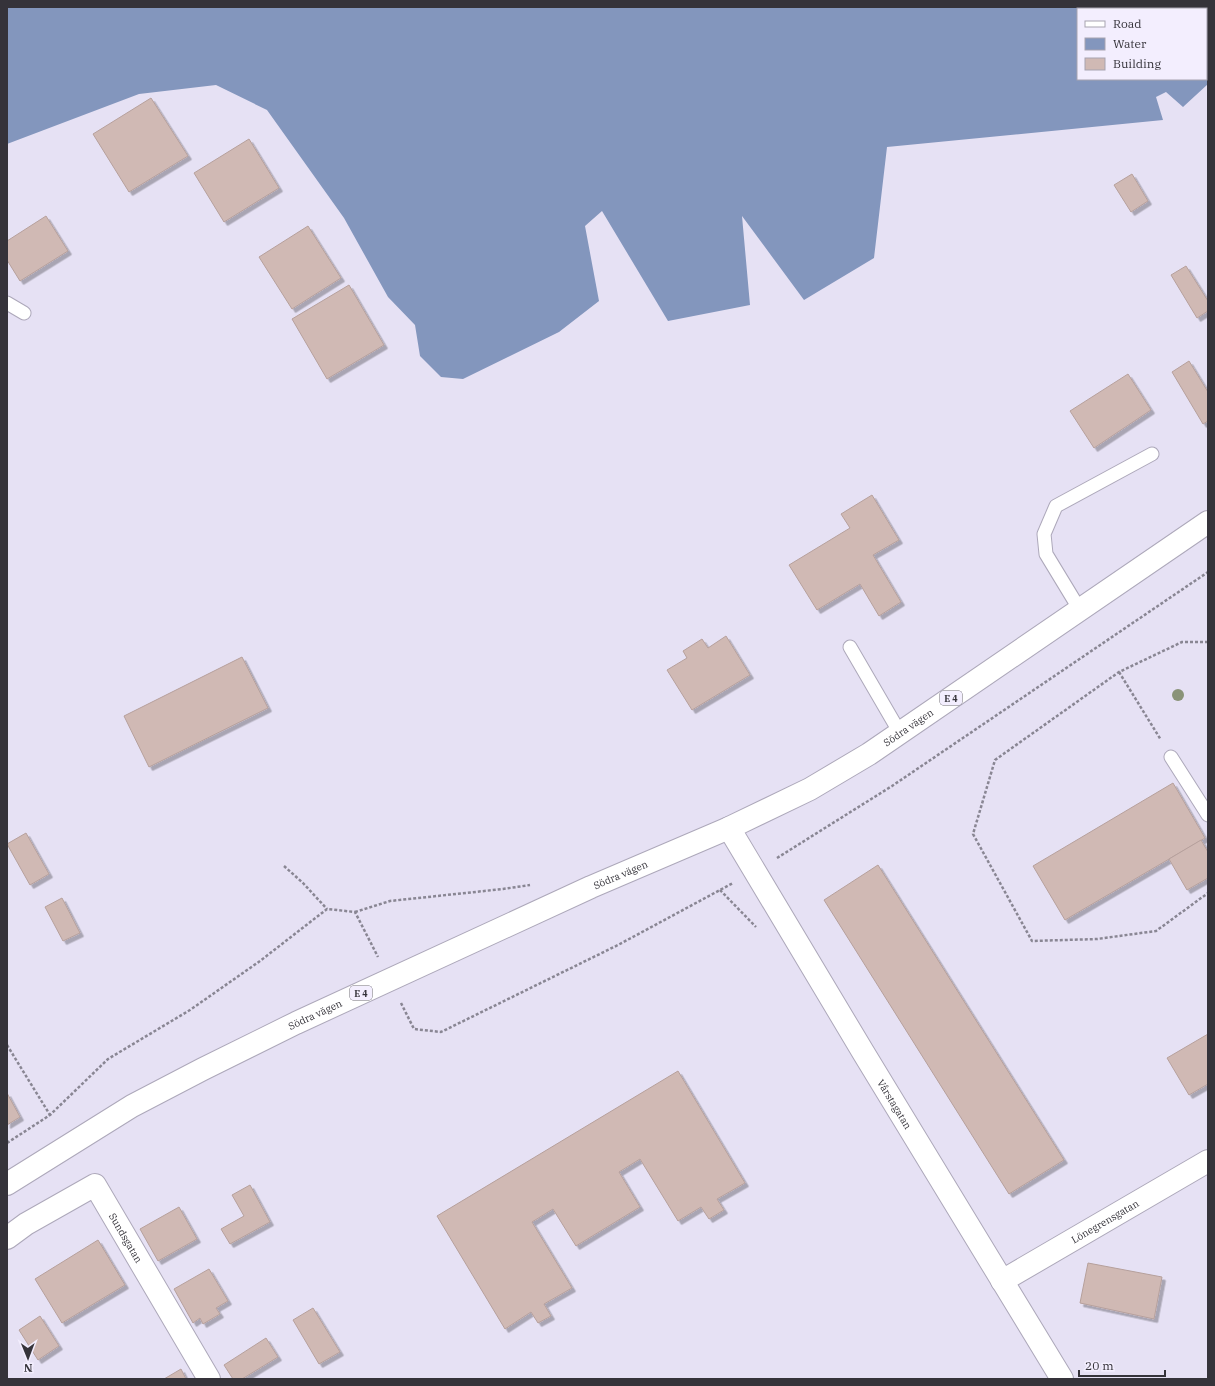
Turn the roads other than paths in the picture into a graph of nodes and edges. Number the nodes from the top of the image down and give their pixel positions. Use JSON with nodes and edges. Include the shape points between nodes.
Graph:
{"nodes":[{"id":1,"x":7,"y":302,"type":"edge"},
{"id":2,"x":24,"y":313,"type":"dead end"},
{"id":3,"x":1152,"y":454,"type":"dead end"},
{"id":4,"x":1208,"y":522,"type":"edge"},
{"id":5,"x":1080,"y":610,"type":"junction"},
{"id":6,"x":850,"y":647,"type":"dead end"},
{"id":7,"x":900,"y":733,"type":"junction"},
{"id":8,"x":1171,"y":757,"type":"road end"},
{"id":9,"x":1208,"y":815,"type":"edge"},
{"id":10,"x":729,"y":828,"type":"junction"},
{"id":11,"x":1208,"y":1161,"type":"edge"},
{"id":12,"x":7,"y":1184,"type":"edge"},
{"id":13,"x":7,"y":1238,"type":"edge"},
{"id":14,"x":1002,"y":1281,"type":"junction"},
{"id":15,"x":209,"y":1379,"type":"edge"},
{"id":16,"x":1062,"y":1379,"type":"edge"}],
"edges":[{"from":1,"to":2,"type":"lane"},
{"from":3,"to":5,"type":"lane","via":[[1056,506],[1044,534],[1046,554]]},
{"from":4,"to":5,"type":"main road","name":"Södra vägen","number":"E 4"},
{"from":5,"to":7,"type":"main road","name":"Södra vägen","number":"E 4"},
{"from":6,"to":7,"type":"lane"},
{"from":7,"to":10,"type":"main road","name":"Södra vägen","number":"E 4","via":[[810,789]]},
{"from":8,"to":9,"type":"lane"},
{"from":10,"to":12,"type":"main road","name":"Södra vägen","number":"E 4","via":[[591,887],[243,1049],[132,1106]]},
{"from":10,"to":14,"type":"main road","name":"Vårstagatan"},
{"from":11,"to":14,"type":"main road","name":"Lönegrensgatan"},
{"from":13,"to":15,"type":"main road","name":"Sundsgatan","via":[[26,1224],[96,1186]]},
{"from":14,"to":16,"type":"main road","name":"Vårstagatan"}]}
